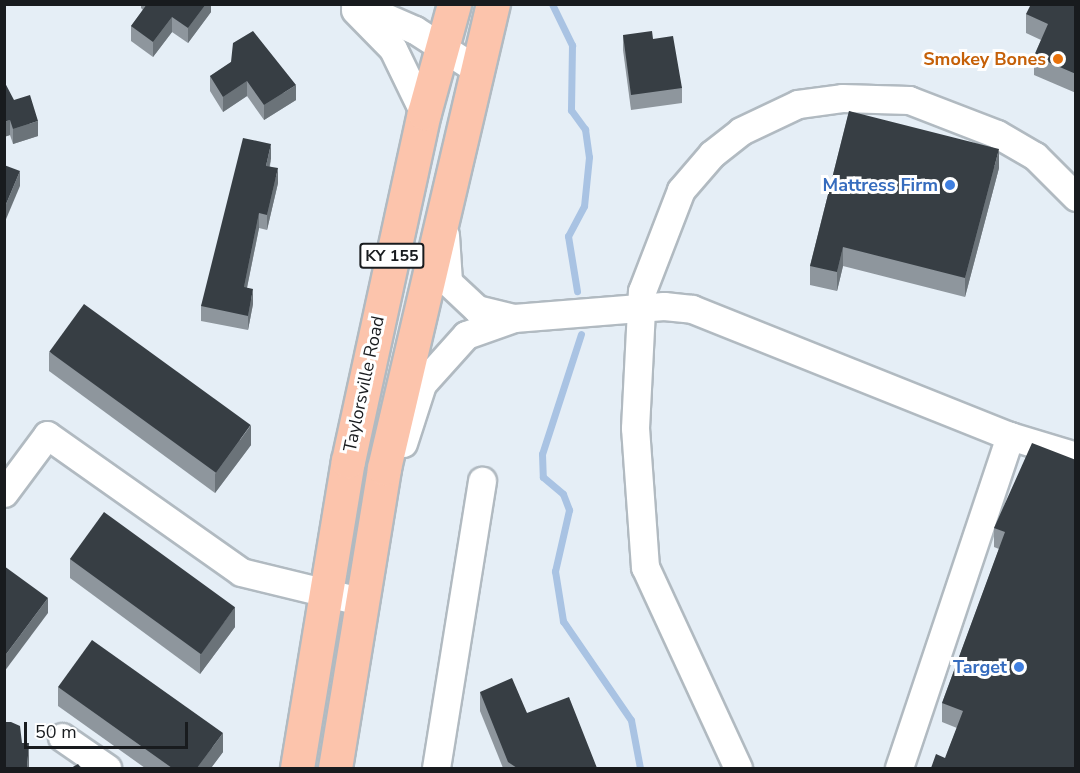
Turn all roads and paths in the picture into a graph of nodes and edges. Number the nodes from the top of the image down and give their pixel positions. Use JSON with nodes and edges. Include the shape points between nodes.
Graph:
{"nodes":[{"id":1,"x":350,"y":4,"type":"edge"},
{"id":2,"x":355,"y":4,"type":"edge"},
{"id":3,"x":454,"y":4,"type":"edge"},
{"id":4,"x":492,"y":4,"type":"edge"},
{"id":5,"x":440,"y":51,"type":"junction"},
{"id":6,"x":476,"y":69,"type":"junction"},
{"id":7,"x":424,"y":113,"type":"junction"},
{"id":8,"x":1076,"y":197,"type":"edge"},
{"id":9,"x":443,"y":200,"type":"junction"},
{"id":10,"x":642,"y":308,"type":"junction"},
{"id":11,"x":514,"y":318,"type":"junction"},
{"id":12,"x":1010,"y":436,"type":"junction"},
{"id":13,"x":1076,"y":456,"type":"edge"},
{"id":14,"x":384,"y":468,"type":"junction"},
{"id":15,"x":482,"y":481,"type":"dead end"},
{"id":16,"x":4,"y":493,"type":"edge"},
{"id":17,"x":325,"y":595,"type":"junction"},
{"id":18,"x":360,"y":601,"type":"junction"},
{"id":19,"x":62,"y":737,"type":"dead end"},
{"id":20,"x":107,"y":768,"type":"edge"},
{"id":21,"x":297,"y":768,"type":"edge"},
{"id":22,"x":335,"y":768,"type":"edge"},
{"id":23,"x":436,"y":768,"type":"edge"},
{"id":24,"x":738,"y":768,"type":"edge"},
{"id":25,"x":900,"y":768,"type":"edge"}],
"edges":[{"from":1,"to":7,"type":"street","via":[[393,49]]},
{"from":2,"to":5,"type":"street","via":[[415,30]]},
{"from":3,"to":5,"type":"main road","name":"Taylorsville Road","number":"KY 155"},
{"from":4,"to":6,"type":"main road","name":"Taylorsville Road","number":"KY 155"},
{"from":5,"to":6,"type":"street"},
{"from":5,"to":7,"type":"main road","name":"Taylorsville Road","number":"KY 155"},
{"from":6,"to":9,"type":"main road","name":"Taylorsville Road","number":"KY 155"},
{"from":7,"to":17,"type":"main road","name":"Taylorsville Road","number":"KY 155","via":[[348,461]]},
{"from":8,"to":10,"type":"street","via":[[1035,156],[997,134],[909,100],[806,102],[741,131],[681,190],[642,291]]},
{"from":9,"to":11,"type":"street","via":[[448,282],[477,309]]},
{"from":9,"to":14,"type":"main road","name":"Taylorsville Road","number":"KY 155"},
{"from":10,"to":11,"type":"street"},
{"from":10,"to":12,"type":"street","via":[[692,309]]},
{"from":10,"to":24,"type":"street","via":[[635,428],[645,567]]},
{"from":11,"to":14,"type":"street","via":[[465,335],[436,363],[422,384],[408,437]]},
{"from":12,"to":13,"type":"street"},
{"from":12,"to":25,"type":"street"},
{"from":14,"to":18,"type":"main road","name":"Taylorsville Road","number":"KY 155"},
{"from":15,"to":23,"type":"street"},
{"from":16,"to":17,"type":"street","via":[[47,435],[241,572]]},
{"from":17,"to":18,"type":"street"},
{"from":17,"to":21,"type":"main road","name":"Taylorsville Road","number":"KY 155"},
{"from":18,"to":22,"type":"main road","name":"Taylorsville Road","number":"KY 155"},
{"from":19,"to":20,"type":"street"}]}
